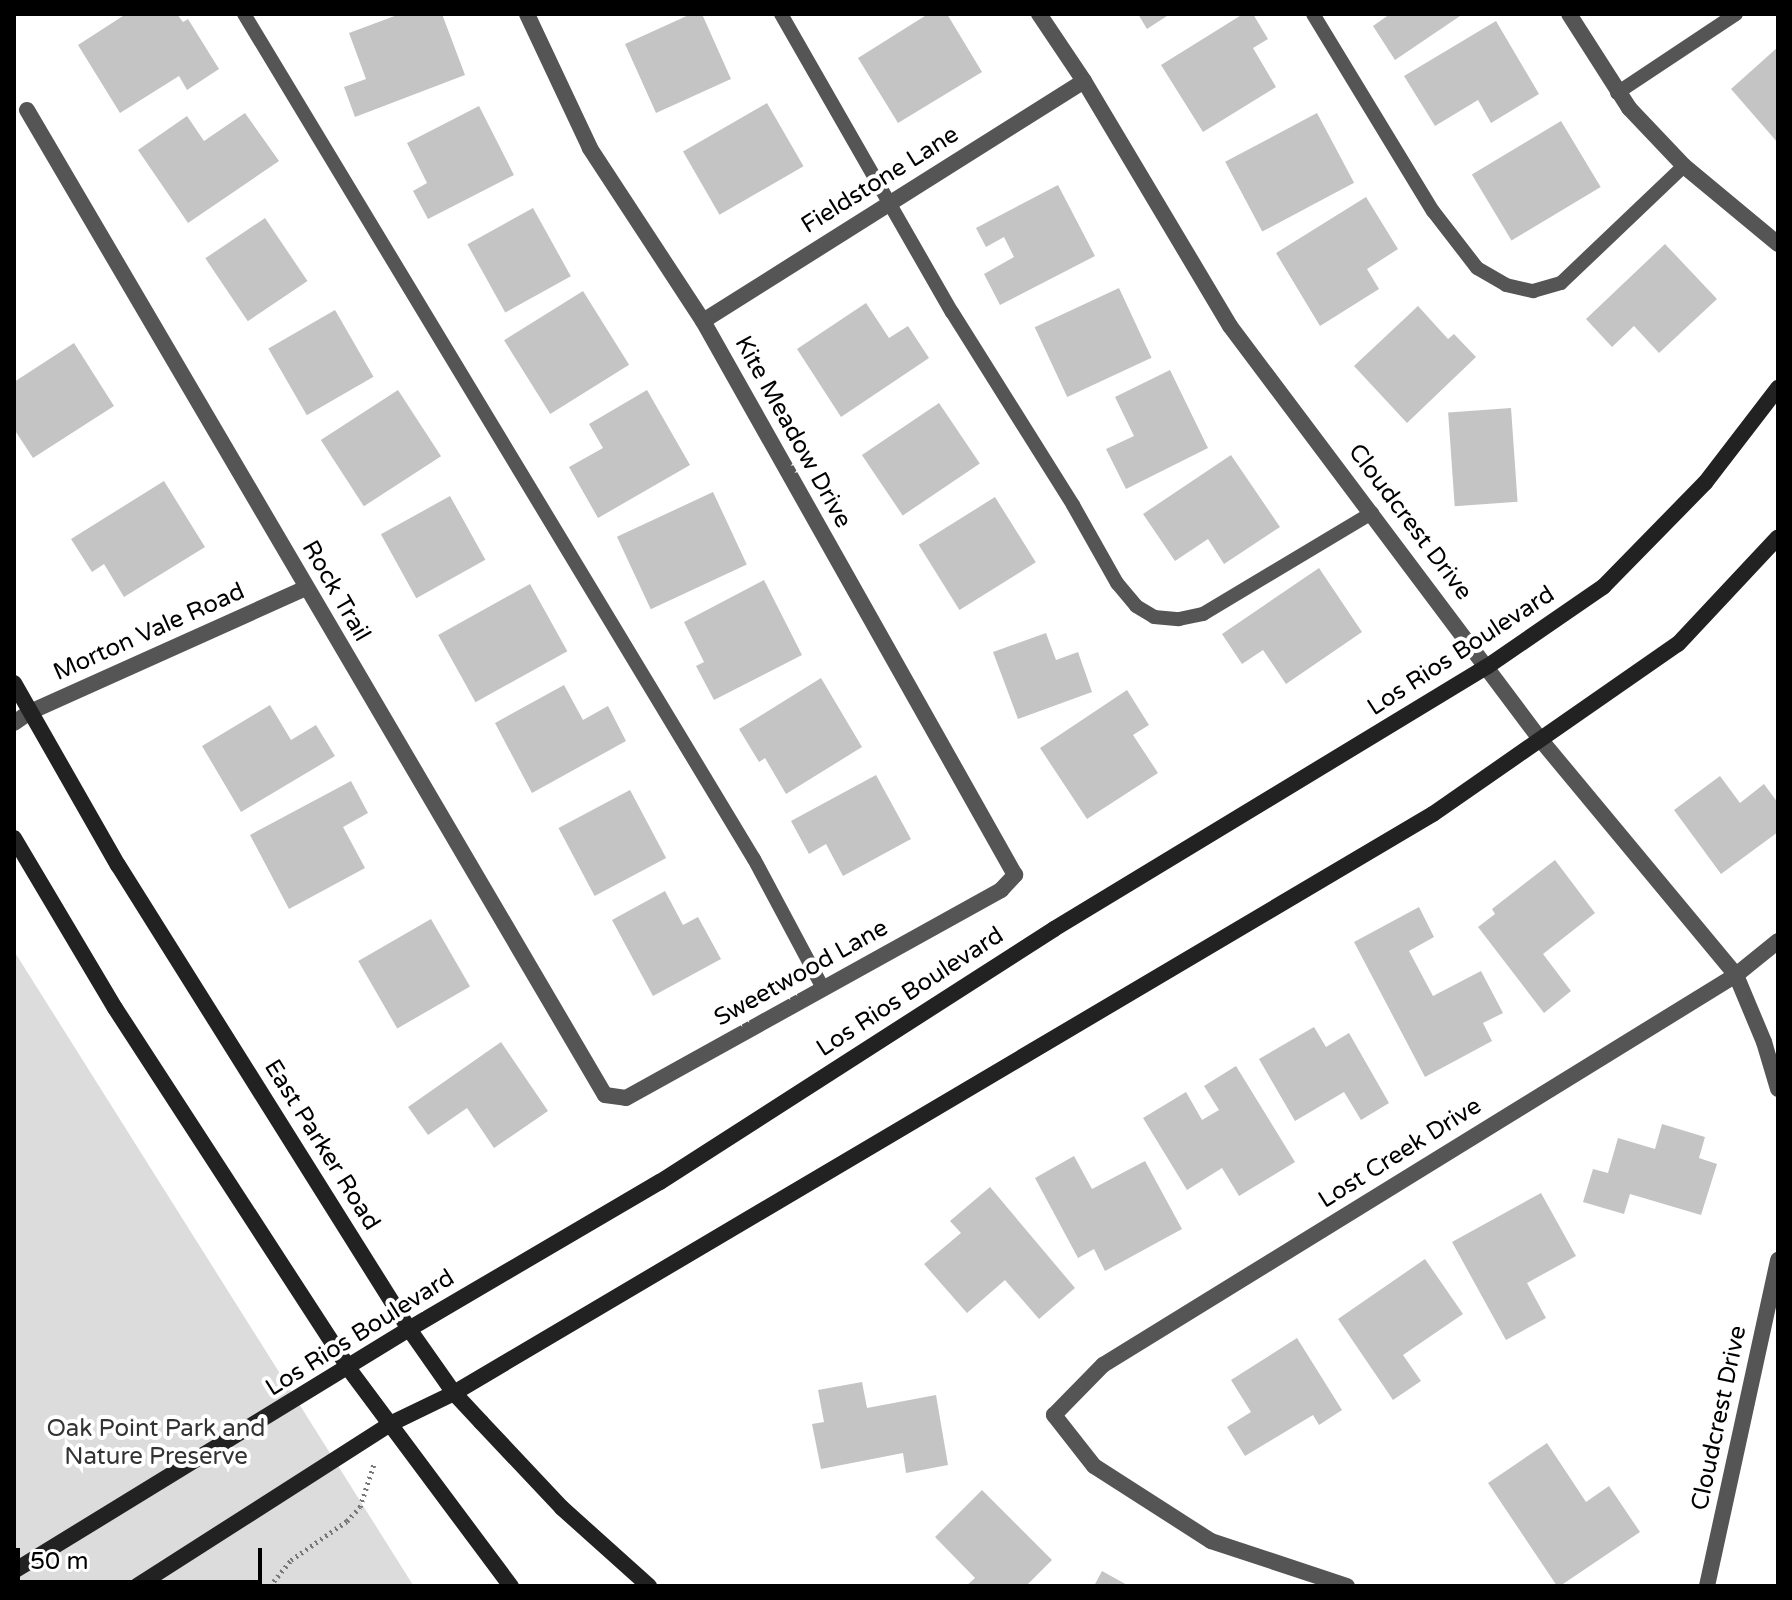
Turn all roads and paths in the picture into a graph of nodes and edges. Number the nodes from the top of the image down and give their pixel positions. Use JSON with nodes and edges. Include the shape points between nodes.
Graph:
{"nodes":[{"id":1,"x":244,"y":14,"type":"edge"},
{"id":2,"x":527,"y":14,"type":"edge"},
{"id":3,"x":781,"y":14,"type":"edge"},
{"id":4,"x":1039,"y":14,"type":"edge"},
{"id":5,"x":1313,"y":14,"type":"edge"},
{"id":6,"x":1569,"y":14,"type":"edge"},
{"id":7,"x":1736,"y":14,"type":"edge"},
{"id":8,"x":1084,"y":81,"type":"junction"},
{"id":9,"x":1617,"y":93,"type":"junction"},
{"id":10,"x":27,"y":110,"type":"dead end"},
{"id":11,"x":1684,"y":166,"type":"junction"},
{"id":12,"x":889,"y":202,"type":"junction"},
{"id":13,"x":1778,"y":244,"type":"edge"},
{"id":14,"x":703,"y":321,"type":"junction"},
{"id":15,"x":1778,"y":388,"type":"edge"},
{"id":16,"x":1372,"y":513,"type":"junction"},
{"id":17,"x":1778,"y":537,"type":"edge"},
{"id":18,"x":306,"y":588,"type":"junction"},
{"id":19,"x":1488,"y":666,"type":"junction"},
{"id":20,"x":14,"y":683,"type":"edge"},
{"id":21,"x":30,"y":712,"type":"junction"},
{"id":22,"x":14,"y":723,"type":"edge"},
{"id":23,"x":1540,"y":739,"type":"junction"},
{"id":24,"x":14,"y":838,"type":"edge"},
{"id":25,"x":1015,"y":875,"type":"joint"},
{"id":26,"x":1778,"y":941,"type":"edge"},
{"id":27,"x":1736,"y":975,"type":"junction"},
{"id":28,"x":823,"y":988,"type":"junction"},
{"id":29,"x":1778,"y":1089,"type":"edge"},
{"id":30,"x":605,"y":1095,"type":"joint"},
{"id":31,"x":1778,"y":1260,"type":"edge"},
{"id":32,"x":409,"y":1329,"type":"junction"},
{"id":33,"x":349,"y":1369,"type":"junction"},
{"id":34,"x":454,"y":1393,"type":"junction"},
{"id":35,"x":390,"y":1424,"type":"junction"},
{"id":36,"x":14,"y":1571,"type":"edge"},
{"id":37,"x":137,"y":1586,"type":"edge"},
{"id":38,"x":270,"y":1586,"type":"edge"},
{"id":39,"x":511,"y":1586,"type":"edge"},
{"id":40,"x":649,"y":1586,"type":"edge"},
{"id":41,"x":1347,"y":1586,"type":"edge"},
{"id":42,"x":1707,"y":1586,"type":"edge"}],
"edges":[{"from":1,"to":28,"type":"lane","via":[[754,859]]},
{"from":2,"to":14,"type":"street","name":"Kite Meadow Drive","via":[[590,148]]},
{"from":3,"to":12,"type":"lane"},
{"from":4,"to":8,"type":"street","name":"Cloudcrest Drive"},
{"from":5,"to":11,"type":"lane","via":[[1433,211],[1477,268],[1506,285],[1533,291],[1561,283]]},
{"from":6,"to":9,"type":"street"},
{"from":7,"to":9,"type":"lane"},
{"from":8,"to":12,"type":"street","name":"Fieldstone Lane"},
{"from":8,"to":16,"type":"street","name":"Cloudcrest Drive","via":[[1230,326]]},
{"from":9,"to":11,"type":"street"},
{"from":10,"to":18,"type":"street","name":"Rock Trail"},
{"from":11,"to":13,"type":"street"},
{"from":12,"to":14,"type":"street","name":"Fieldstone Lane"},
{"from":12,"to":16,"type":"lane","via":[[1117,583],[1136,606],[1154,617],[1203,614]]},
{"from":14,"to":25,"type":"street","name":"Kite Meadow Drive"},
{"from":15,"to":19,"type":"main road","name":"Los Rios Boulevard","via":[[1705,483],[1603,587]]},
{"from":16,"to":19,"type":"street","name":"Cloudcrest Drive"},
{"from":17,"to":23,"type":"main road","via":[[1678,644]]},
{"from":18,"to":21,"type":"street","name":"Morton Vale Road"},
{"from":18,"to":30,"type":"street","name":"Rock Trail"},
{"from":19,"to":23,"type":"street","name":"Cloudcrest Drive"},
{"from":19,"to":32,"type":"main road","name":"Los Rios Boulevard","via":[[1054,929],[660,1182]]},
{"from":20,"to":21,"type":"main road","name":"East Parker Road"},
{"from":21,"to":22,"type":"street","name":"Morton Vale Road"},
{"from":21,"to":32,"type":"main road","name":"East Parker Road","via":[[118,865]]},
{"from":23,"to":27,"type":"street","name":"Cloudcrest Drive"},
{"from":23,"to":34,"type":"main road","via":[[1433,814]]},
{"from":24,"to":33,"type":"main road","via":[[115,1008]]},
{"from":25,"to":28,"type":"street","name":"Sweetwood Lane","via":[[1001,890]]},
{"from":26,"to":27,"type":"street","name":"Lost Creek Drive"},
{"from":27,"to":29,"type":"street","name":"Cloudcrest Drive"},
{"from":27,"to":41,"type":"street","name":"Lost Creek Drive","via":[[1103,1365],[1054,1415],[1094,1466],[1211,1541]]},
{"from":28,"to":30,"type":"street","name":"Sweetwood Lane","via":[[626,1098]]},
{"from":31,"to":42,"type":"street","name":"Cloudcrest Drive"},
{"from":32,"to":33,"type":"main road","name":"Los Rios Boulevard"},
{"from":32,"to":34,"type":"main road","name":"East Parker Road"},
{"from":33,"to":35,"type":"main road"},
{"from":33,"to":36,"type":"main road","name":"Los Rios Boulevard"},
{"from":34,"to":35,"type":"main road"},
{"from":34,"to":40,"type":"main road","name":"East Parker Road","via":[[562,1508]]},
{"from":35,"to":37,"type":"main road"},
{"from":35,"to":38,"type":"path","via":[[360,1507],[291,1560]]},
{"from":35,"to":39,"type":"main road"}]}
